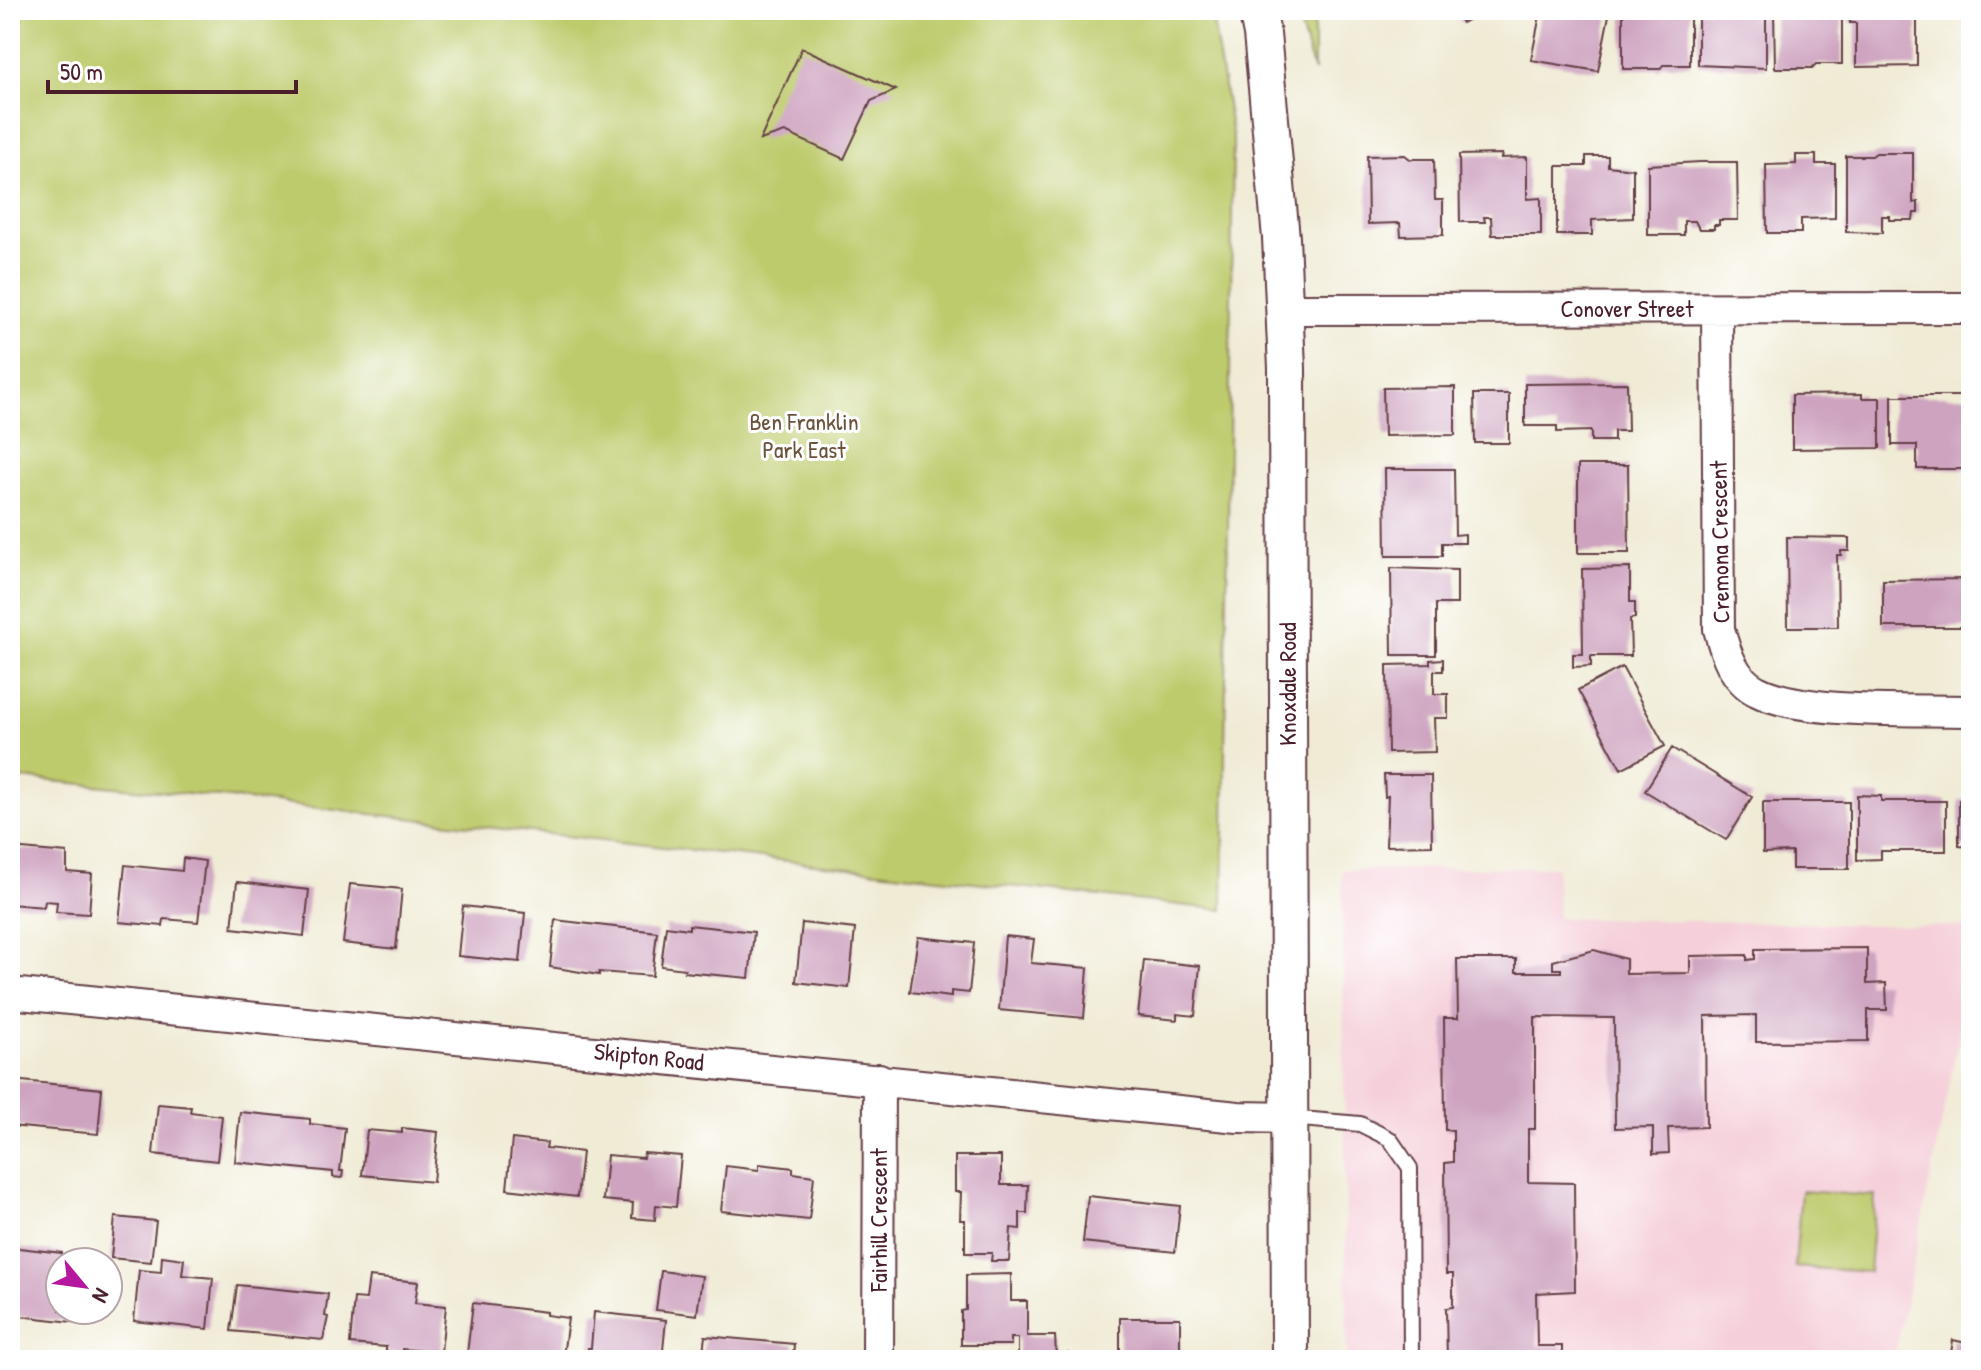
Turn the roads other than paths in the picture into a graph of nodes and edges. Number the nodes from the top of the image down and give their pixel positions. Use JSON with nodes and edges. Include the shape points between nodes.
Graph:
{"nodes":[{"id":1,"x":1257,"y":10,"type":"edge"},
{"id":2,"x":1971,"y":308,"type":"edge"},
{"id":3,"x":1284,"y":309,"type":"junction"},
{"id":4,"x":1717,"y":309,"type":"junction"},
{"id":5,"x":1971,"y":711,"type":"edge"},
{"id":6,"x":10,"y":993,"type":"edge"},
{"id":7,"x":879,"y":1079,"type":"junction"},
{"id":8,"x":1288,"y":1118,"type":"junction"},
{"id":9,"x":878,"y":1360,"type":"edge"},
{"id":10,"x":1290,"y":1360,"type":"edge"},
{"id":11,"x":1411,"y":1360,"type":"edge"}],
"edges":[{"from":1,"to":3,"type":"street","name":"Knoxdale Road"},
{"from":2,"to":4,"type":"street","name":"Conover Street"},
{"from":3,"to":4,"type":"street","name":"Conover Street"},
{"from":3,"to":8,"type":"street","name":"Knoxdale Road"},
{"from":4,"to":5,"type":"street","name":"Cremona Crescent","via":[[1719,629],[1739,675],[1754,690],[1782,699],[1835,707]]},
{"from":6,"to":7,"type":"street","name":"Skipton Road"},
{"from":7,"to":8,"type":"street","name":"Skipton Road"},
{"from":7,"to":9,"type":"street","name":"Fairhill Crescent"},
{"from":8,"to":10,"type":"street","name":"Knoxdale Road"},
{"from":8,"to":11,"type":"lane","via":[[1360,1124],[1390,1139],[1410,1168]]}]}
